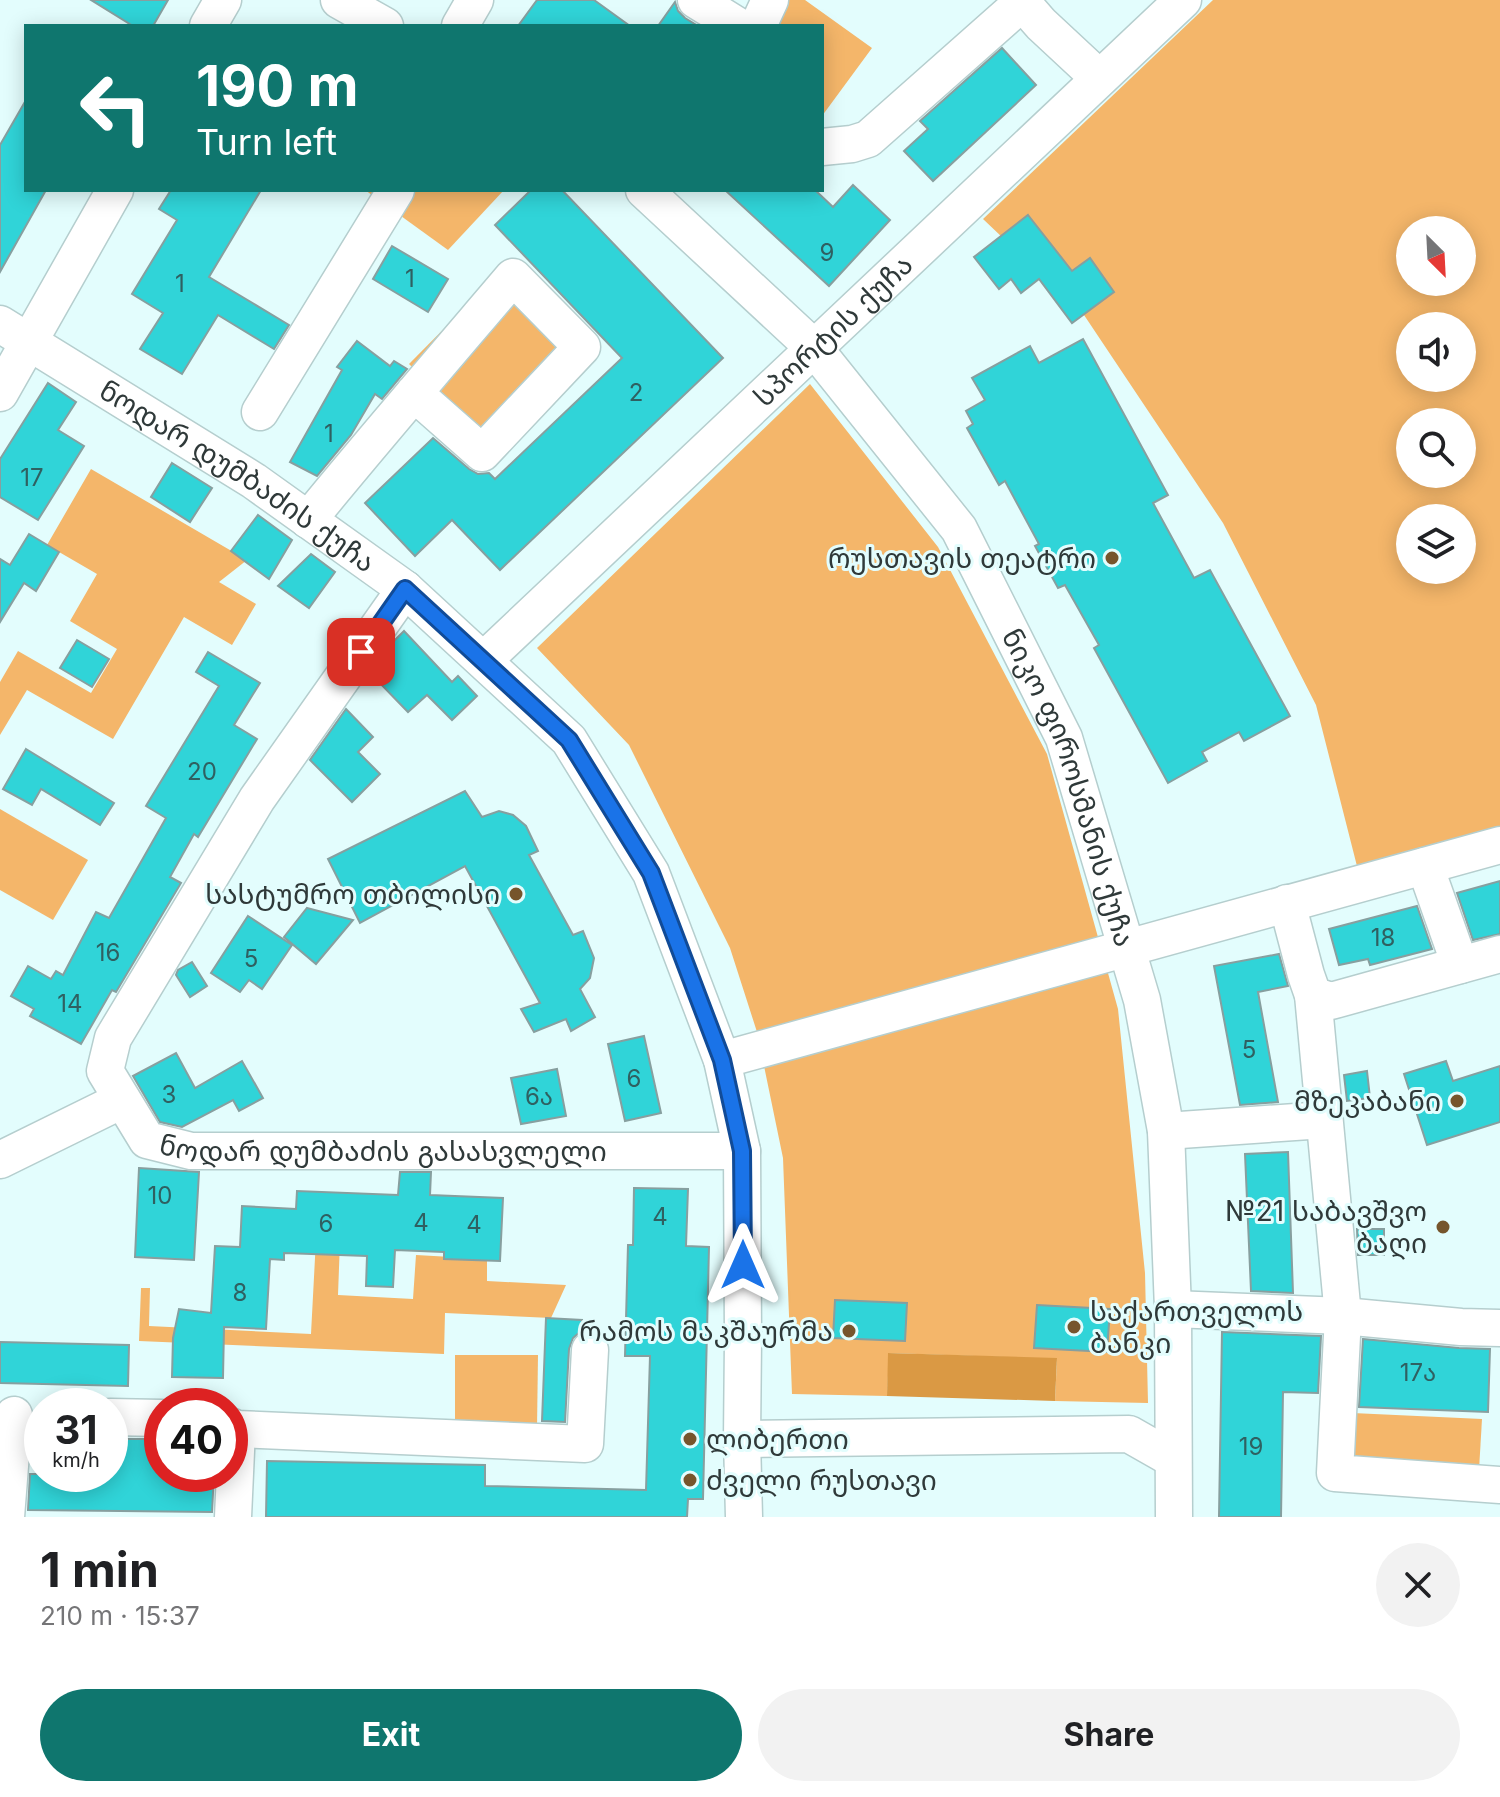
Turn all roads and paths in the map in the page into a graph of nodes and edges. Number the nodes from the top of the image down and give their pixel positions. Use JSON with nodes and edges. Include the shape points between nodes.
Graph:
{"nodes":[{"id":1,"x":223,"y":0,"type":"edge"},
{"id":2,"x":339,"y":0,"type":"edge"},
{"id":3,"x":475,"y":0,"type":"edge"},
{"id":4,"x":696,"y":0,"type":"edge"},
{"id":5,"x":770,"y":0,"type":"edge"},
{"id":6,"x":1183,"y":0,"type":"edge"},
{"id":7,"x":1023,"y":1,"type":"edge"},
{"id":8,"x":209,"y":24,"type":"edge"},
{"id":9,"x":381,"y":24,"type":"edge"},
{"id":10,"x":461,"y":24,"type":"edge"},
{"id":11,"x":735,"y":24,"type":"edge"},
{"id":12,"x":759,"y":24,"type":"edge"},
{"id":13,"x":1099,"y":78,"type":"junction"},
{"id":14,"x":824,"y":147,"type":"edge"},
{"id":15,"x":114,"y":192,"type":"edge"},
{"id":16,"x":395,"y":192,"type":"edge"},
{"id":17,"x":646,"y":192,"type":"edge"},
{"id":18,"x":15,"y":333,"type":"edge"},
{"id":19,"x":814,"y":348,"type":"junction"},
{"id":20,"x":0,"y":393,"type":"edge"},
{"id":21,"x":414,"y":393,"type":"junction"},
{"id":22,"x":260,"y":412,"type":"dead end"},
{"id":23,"x":308,"y":520,"type":"junction"},
{"id":24,"x":405,"y":589,"type":"junction"},
{"id":25,"x":484,"y":660,"type":"junction"},
{"id":26,"x":1500,"y":845,"type":"edge"},
{"id":27,"x":1425,"y":866,"type":"junction"},
{"id":28,"x":1287,"y":903,"type":"junction"},
{"id":29,"x":1126,"y":948,"type":"junction"},
{"id":30,"x":1500,"y":954,"type":"edge"},
{"id":31,"x":1460,"y":965,"type":"junction"},
{"id":32,"x":1313,"y":995,"type":"junction"},
{"id":33,"x":722,"y":1060,"type":"junction"},
{"id":34,"x":122,"y":1100,"type":"junction"},
{"id":35,"x":1324,"y":1120,"type":"junction"},
{"id":36,"x":1166,"y":1131,"type":"junction"},
{"id":37,"x":742,"y":1151,"type":"junction"},
{"id":38,"x":0,"y":1160,"type":"edge"},
{"id":39,"x":1173,"y":1309,"type":"junction"},
{"id":40,"x":1343,"y":1316,"type":"junction"},
{"id":41,"x":1500,"y":1328,"type":"edge"},
{"id":42,"x":590,"y":1350,"type":"dead end"},
{"id":43,"x":19,"y":1415,"type":"edge"},
{"id":44,"x":248,"y":1429,"type":"edge"},
{"id":45,"x":742,"y":1439,"type":"junction"},
{"id":46,"x":1173,"y":1459,"type":"junction"},
{"id":47,"x":1500,"y":1485,"type":"edge"},
{"id":48,"x":233,"y":1492,"type":"edge"},
{"id":49,"x":6,"y":1517,"type":"edge"},
{"id":50,"x":233,"y":1517,"type":"edge"},
{"id":51,"x":744,"y":1517,"type":"edge"},
{"id":52,"x":1174,"y":1517,"type":"edge"}],
"edges":[{"from":1,"to":8,"type":"street"},
{"from":2,"to":9,"type":"street"},
{"from":3,"to":10,"type":"street"},
{"from":4,"to":11,"type":"street"},
{"from":5,"to":12,"type":"street"},
{"from":6,"to":13,"type":"street","name":"სპორტის ქუჩა"},
{"from":7,"to":13,"type":"street"},
{"from":7,"to":14,"type":"street","via":[[868,139]]},
{"from":13,"to":19,"type":"street","name":"სპორტის ქუჩა"},
{"from":15,"to":18,"type":"street"},
{"from":16,"to":22,"type":"street"},
{"from":17,"to":19,"type":"street","name":"ნიკო ფიროსმანის ქუჩა"},
{"from":18,"to":20,"type":"street"},
{"from":18,"to":23,"type":"street","name":"ნოდარ დუმბაძის ქუჩა"},
{"from":19,"to":25,"type":"street","name":"სპორტის ქუჩა"},
{"from":19,"to":29,"type":"street","name":"ნიკო ფიროსმანის ქუჩა","via":[[959,529],[1064,738]]},
{"from":21,"to":21,"type":"street","via":[[482,453],[582,347],[513,277]]},
{"from":21,"to":23,"type":"street"},
{"from":23,"to":24,"type":"street","name":"ნოდარ დუმბაძის ქუჩა"},
{"from":24,"to":25,"type":"street","name":"ნოდარ დუმბაძის ქუჩა"},
{"from":24,"to":34,"type":"street","name":"ნოდარ დუმბაძის გასასვლელი","via":[[257,799],[113,1038],[105,1071]]},
{"from":25,"to":33,"type":"street","name":"ნოდარ დუმბაძის ქუჩა","via":[[569,740],[651,873]]},
{"from":26,"to":27,"type":"street"},
{"from":27,"to":28,"type":"street"},
{"from":27,"to":31,"type":"street"},
{"from":28,"to":29,"type":"street"},
{"from":28,"to":32,"type":"street"},
{"from":29,"to":33,"type":"street"},
{"from":29,"to":36,"type":"street","name":"ნიკო ფიროსმანის ქუჩა","via":[[1142,1000]]},
{"from":30,"to":31,"type":"street"},
{"from":31,"to":32,"type":"street","via":[[1331,1001]]},
{"from":32,"to":35,"type":"street"},
{"from":33,"to":37,"type":"street","name":"ნოდარ დუმბაძის ქუჩა"},
{"from":34,"to":37,"type":"street","name":"ნოდარ დუმბაძის გასასვლელი","via":[[147,1140],[191,1151]]},
{"from":34,"to":38,"type":"street"},
{"from":35,"to":36,"type":"street"},
{"from":35,"to":40,"type":"street"},
{"from":36,"to":39,"type":"street","name":"ნიკო ფიროსმანის ქუჩა"},
{"from":37,"to":45,"type":"street","name":"ნოდარ დუმბაძის ქუჩა"},
{"from":39,"to":40,"type":"street"},
{"from":39,"to":46,"type":"street","name":"ნიკო ფიროსმანის ქუჩა"},
{"from":40,"to":41,"type":"street"},
{"from":40,"to":47,"type":"street","via":[[1335,1473]]},
{"from":42,"to":44,"type":"street","via":[[585,1444]]},
{"from":43,"to":49,"type":"street"},
{"from":45,"to":46,"type":"street","via":[[1129,1434]]},
{"from":45,"to":51,"type":"street","name":"ნოდარ დუმბაძის ქუჩა"},
{"from":46,"to":52,"type":"street","name":"ნიკო ფიროსმანის ქუჩა"},
{"from":48,"to":50,"type":"street"}]}
